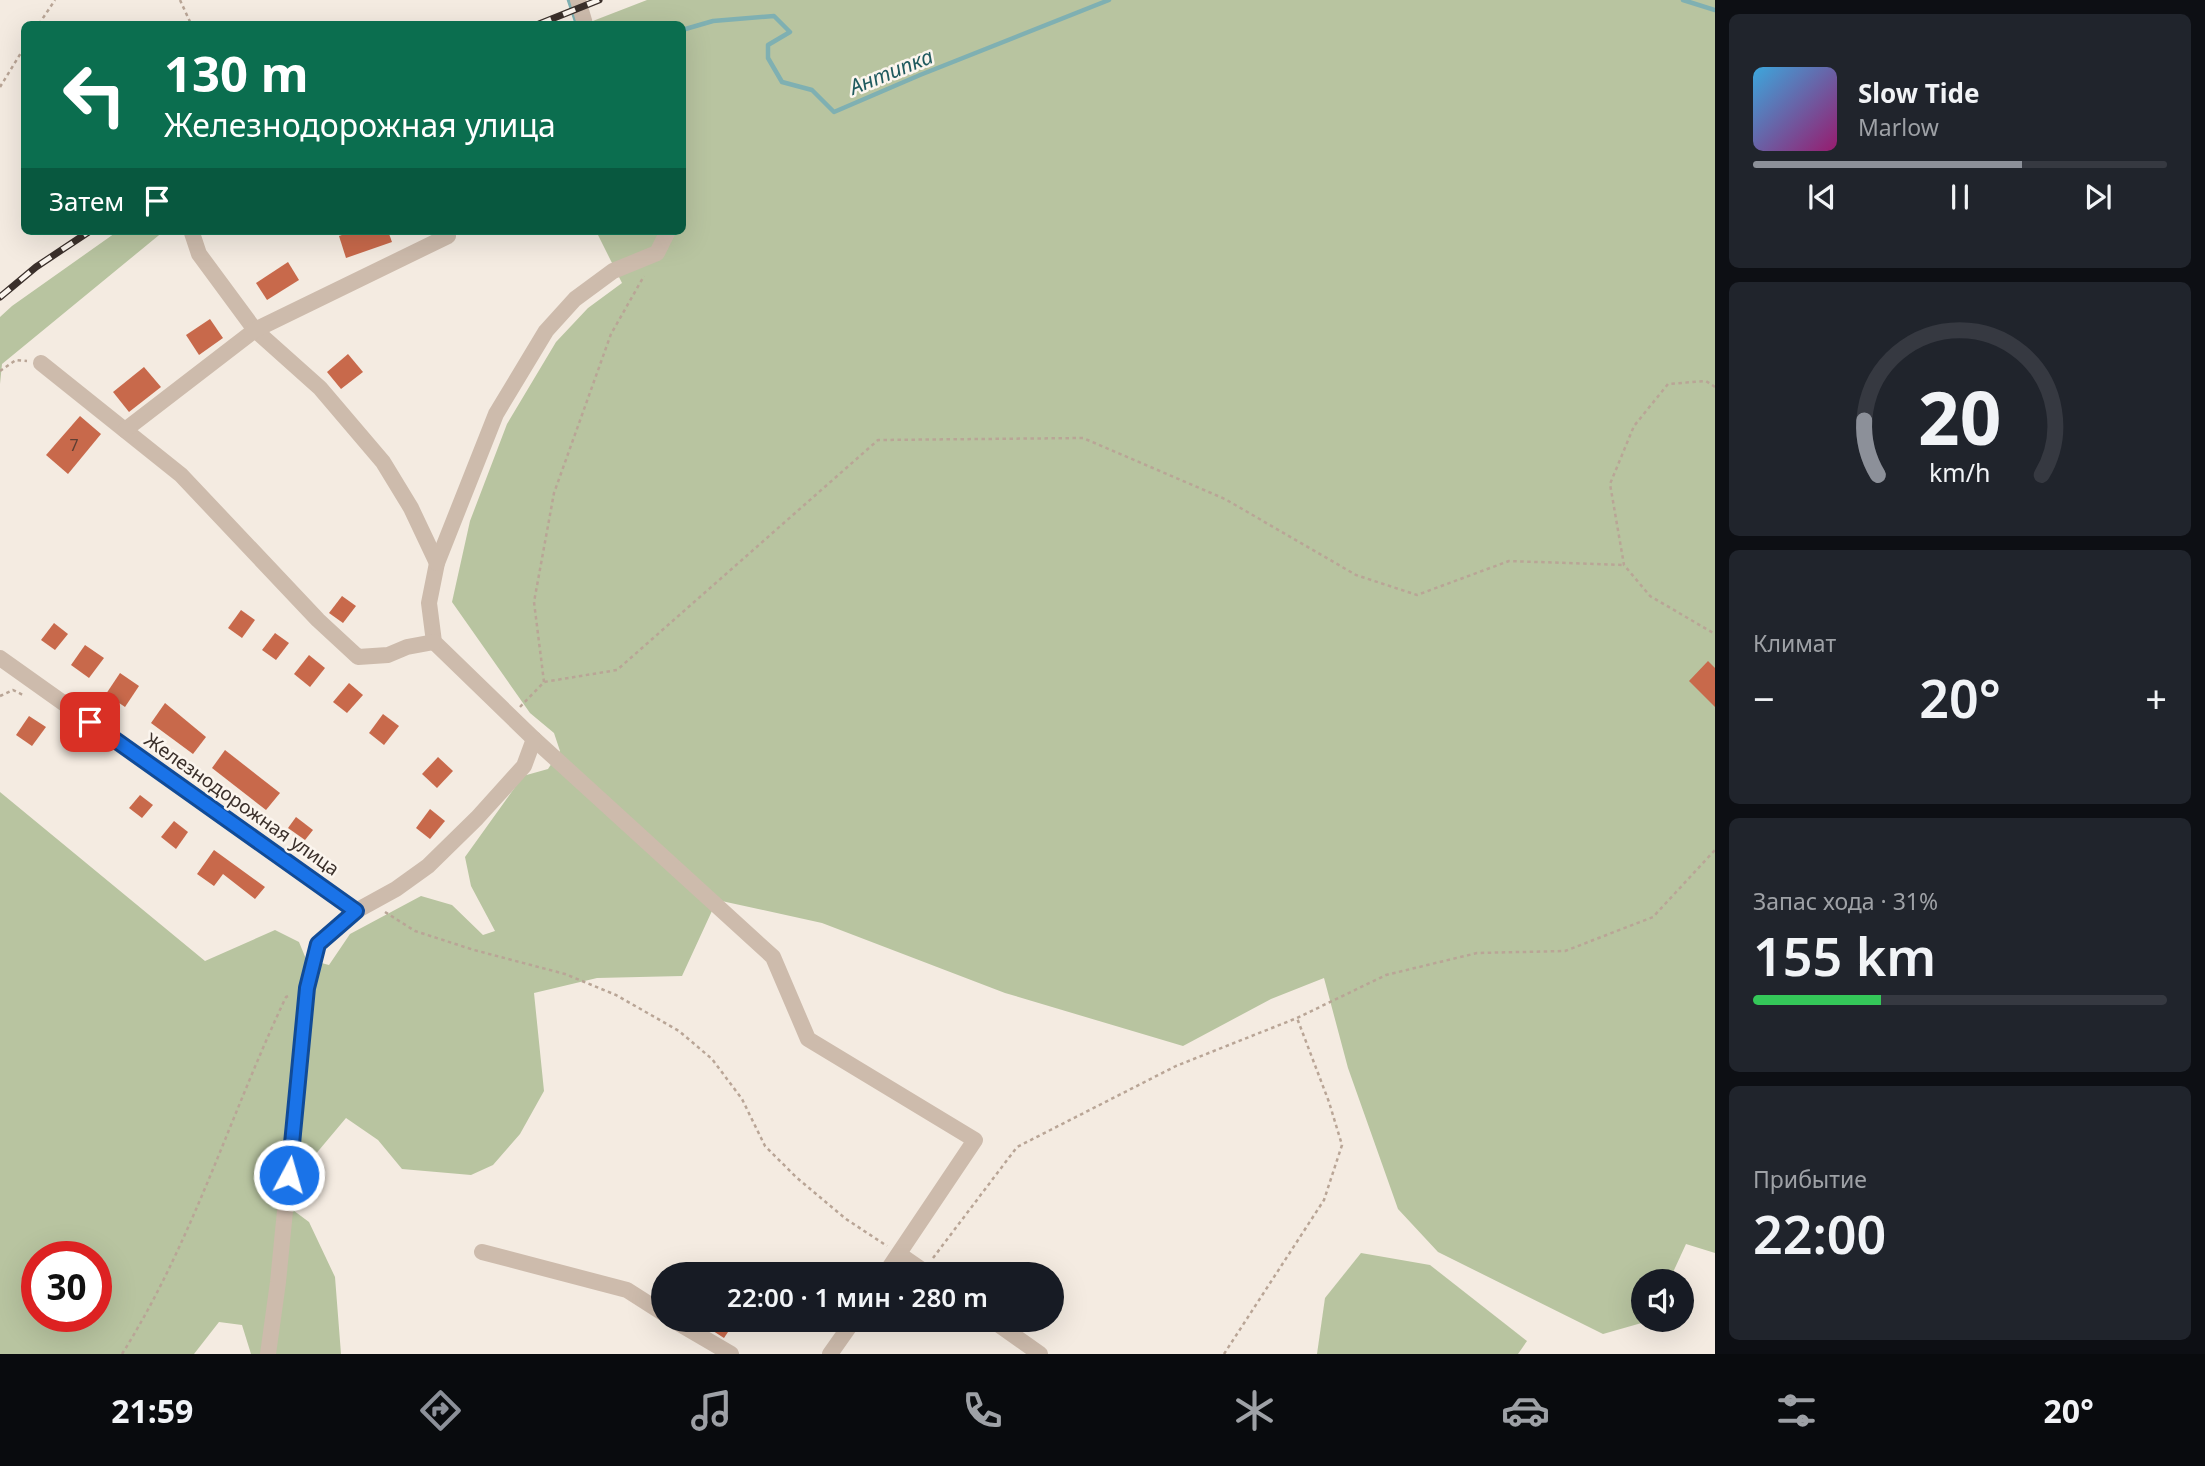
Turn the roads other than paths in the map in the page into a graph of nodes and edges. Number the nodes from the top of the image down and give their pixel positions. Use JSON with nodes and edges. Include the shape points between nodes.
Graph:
{"nodes":[{"id":1,"x":578,"y":0,"type":"edge"},
{"id":2,"x":584,"y":21,"type":"edge"},
{"id":3,"x":193,"y":235,"type":"edge"},
{"id":4,"x":666,"y":235,"type":"edge"},
{"id":5,"x":448,"y":236,"type":"dead end"},
{"id":6,"x":255,"y":330,"type":"junction"},
{"id":7,"x":41,"y":363,"type":"road end"},
{"id":8,"x":125,"y":430,"type":"junction"},
{"id":9,"x":437,"y":563,"type":"junction"},
{"id":10,"x":433,"y":642,"type":"junction"},
{"id":11,"x":0,"y":658,"type":"edge"},
{"id":12,"x":534,"y":739,"type":"junction"},
{"id":13,"x":356,"y":911,"type":"junction"},
{"id":14,"x":482,"y":1252,"type":"dead end"},
{"id":15,"x":899,"y":1254,"type":"junction"},
{"id":16,"x":893,"y":1262,"type":"edge"},
{"id":17,"x":911,"y":1262,"type":"edge"},
{"id":18,"x":651,"y":1305,"type":"edge"},
{"id":19,"x":693,"y":1332,"type":"edge"},
{"id":20,"x":846,"y":1332,"type":"edge"},
{"id":21,"x":1009,"y":1332,"type":"edge"},
{"id":22,"x":268,"y":1354,"type":"edge"},
{"id":23,"x":731,"y":1354,"type":"edge"},
{"id":24,"x":830,"y":1354,"type":"edge"},
{"id":25,"x":1040,"y":1354,"type":"edge"}],
"edges":[{"from":1,"to":2,"type":"street"},
{"from":3,"to":6,"type":"street","via":[[199,254]]},
{"from":4,"to":9,"type":"street","via":[[657,253],[613,271],[575,299],[546,331],[496,414]]},
{"from":5,"to":6,"type":"street"},
{"from":6,"to":8,"type":"street"},
{"from":6,"to":9,"type":"street","via":[[320,388],[383,462]]},
{"from":7,"to":8,"type":"street"},
{"from":8,"to":10,"type":"street","via":[[181,475],[358,657],[388,655]]},
{"from":9,"to":10,"type":"street","via":[[429,603]]},
{"from":10,"to":12,"type":"street"},
{"from":11,"to":13,"type":"street","name":"Железнодорожная улица"},
{"from":12,"to":13,"type":"street","via":[[524,766],[428,866]]},
{"from":12,"to":15,"type":"street","via":[[773,957],[808,1039],[975,1140]]},
{"from":13,"to":22,"type":"street","via":[[318,944],[307,988]]},
{"from":14,"to":18,"type":"street","via":[[627,1290]]},
{"from":15,"to":16,"type":"street"},
{"from":15,"to":17,"type":"street"},
{"from":19,"to":23,"type":"street"},
{"from":20,"to":24,"type":"street"},
{"from":21,"to":25,"type":"street"}]}
